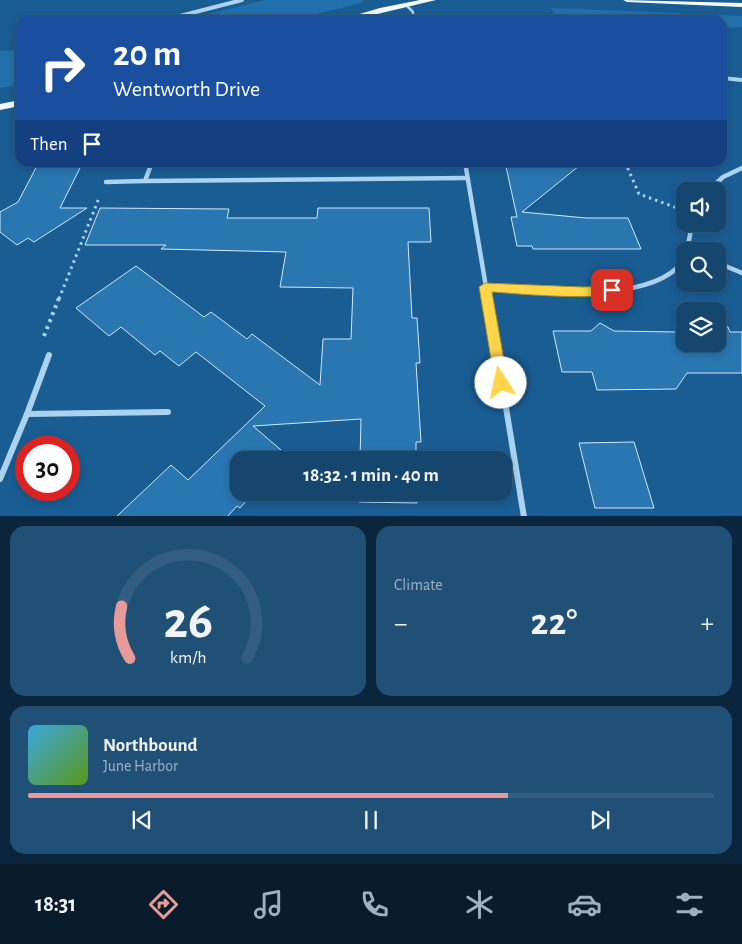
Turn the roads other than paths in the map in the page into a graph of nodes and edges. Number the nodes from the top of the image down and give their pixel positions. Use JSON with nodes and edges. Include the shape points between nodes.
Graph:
{"nodes":[{"id":1,"x":242,"y":0,"type":"edge"},
{"id":2,"x":432,"y":0,"type":"edge"},
{"id":3,"x":627,"y":0,"type":"edge"},
{"id":4,"x":682,"y":1,"type":"edge"},
{"id":5,"x":403,"y":2,"type":"edge"},
{"id":6,"x":742,"y":5,"type":"edge"},
{"id":7,"x":184,"y":15,"type":"edge"},
{"id":8,"x":360,"y":15,"type":"edge"},
{"id":9,"x":413,"y":15,"type":"edge"},
{"id":10,"x":727,"y":78,"type":"edge"},
{"id":11,"x":742,"y":80,"type":"edge"},
{"id":12,"x":15,"y":104,"type":"edge"},
{"id":13,"x":0,"y":107,"type":"edge"},
{"id":14,"x":150,"y":167,"type":"edge"},
{"id":15,"x":466,"y":167,"type":"edge"},
{"id":16,"x":742,"y":168,"type":"edge"},
{"id":17,"x":467,"y":178,"type":"junction"},
{"id":18,"x":145,"y":181,"type":"junction"},
{"id":19,"x":106,"y":182,"type":"road end"},
{"id":20,"x":716,"y":182,"type":"edge"},
{"id":21,"x":726,"y":266,"type":"edge"},
{"id":22,"x":676,"y":269,"type":"edge"},
{"id":23,"x":742,"y":273,"type":"edge"},
{"id":24,"x":485,"y":287,"type":"junction"},
{"id":25,"x":49,"y":355,"type":"road end"},
{"id":26,"x":168,"y":412,"type":"dead end"},
{"id":27,"x":27,"y":414,"type":"junction"},
{"id":28,"x":0,"y":479,"type":"edge"},
{"id":29,"x":524,"y":516,"type":"edge"}],
"edges":[{"from":1,"to":7,"type":"street"},
{"from":2,"to":5,"type":"main road"},
{"from":3,"to":4,"type":"main road"},
{"from":4,"to":6,"type":"main road"},
{"from":5,"to":8,"type":"main road"},
{"from":5,"to":9,"type":"lane"},
{"from":10,"to":11,"type":"street"},
{"from":12,"to":13,"type":"main road"},
{"from":14,"to":18,"type":"street"},
{"from":15,"to":17,"type":"street"},
{"from":16,"to":20,"type":"street"},
{"from":17,"to":18,"type":"street"},
{"from":17,"to":24,"type":"street"},
{"from":18,"to":19,"type":"street"},
{"from":21,"to":23,"type":"street"},
{"from":22,"to":24,"type":"street","via":[[659,280],[638,286],[583,292]]},
{"from":24,"to":29,"type":"street"},
{"from":25,"to":27,"type":"street"},
{"from":26,"to":27,"type":"street"},
{"from":27,"to":28,"type":"street"}]}
